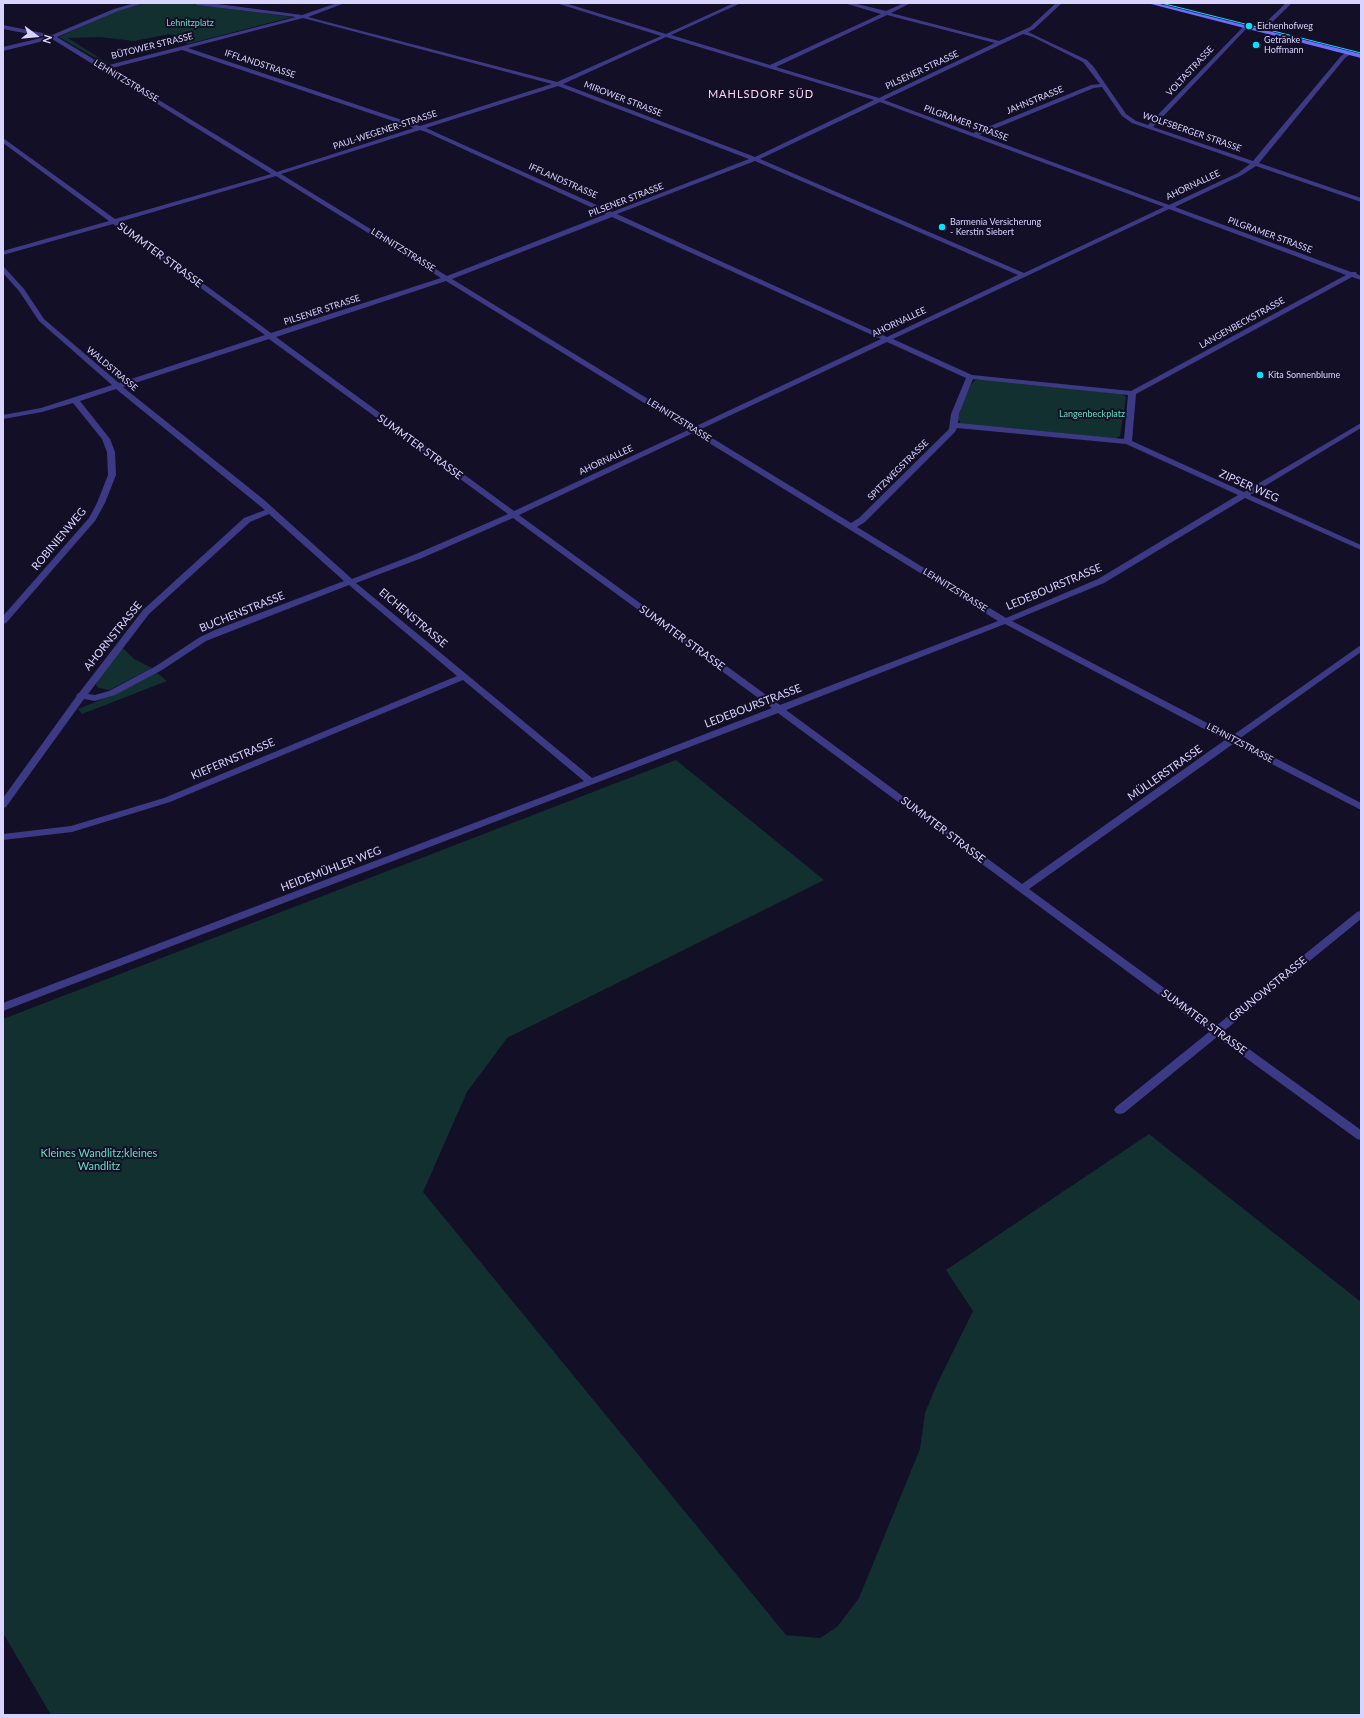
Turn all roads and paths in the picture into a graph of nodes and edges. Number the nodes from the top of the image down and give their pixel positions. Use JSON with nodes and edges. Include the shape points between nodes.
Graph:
{"nodes":[{"id":1,"x":141,"y":3,"type":"edge"},
{"id":2,"x":197,"y":3,"type":"edge"},
{"id":3,"x":342,"y":3,"type":"edge"},
{"id":4,"x":560,"y":3,"type":"edge"},
{"id":5,"x":738,"y":3,"type":"edge"},
{"id":6,"x":847,"y":3,"type":"edge"},
{"id":7,"x":908,"y":3,"type":"edge"},
{"id":8,"x":1059,"y":3,"type":"edge"},
{"id":9,"x":1150,"y":3,"type":"edge"},
{"id":10,"x":1289,"y":3,"type":"edge"},
{"id":11,"x":886,"y":13,"type":"junction"},
{"id":12,"x":304,"y":17,"type":"junction"},
{"id":13,"x":3,"y":27,"type":"edge"},
{"id":14,"x":1245,"y":27,"type":"junction"},
{"id":15,"x":1260,"y":31,"type":"junction"},
{"id":16,"x":1023,"y":32,"type":"junction"},
{"id":17,"x":667,"y":35,"type":"junction"},
{"id":18,"x":53,"y":37,"type":"junction"},
{"id":19,"x":1000,"y":43,"type":"junction"},
{"id":20,"x":182,"y":48,"type":"junction"},
{"id":21,"x":3,"y":49,"type":"edge"},
{"id":22,"x":1349,"y":53,"type":"junction"},
{"id":23,"x":1361,"y":56,"type":"edge"},
{"id":24,"x":771,"y":67,"type":"junction"},
{"id":25,"x":104,"y":68,"type":"junction"},
{"id":26,"x":558,"y":84,"type":"junction"},
{"id":27,"x":1103,"y":85,"type":"junction"},
{"id":28,"x":879,"y":100,"type":"junction"},
{"id":29,"x":1148,"y":127,"type":"junction"},
{"id":30,"x":422,"y":128,"type":"junction"},
{"id":31,"x":973,"y":135,"type":"junction"},
{"id":32,"x":3,"y":140,"type":"edge"},
{"id":33,"x":756,"y":159,"type":"junction"},
{"id":34,"x":1255,"y":164,"type":"junction"},
{"id":35,"x":277,"y":174,"type":"junction"},
{"id":36,"x":1361,"y":200,"type":"edge"},
{"id":37,"x":1169,"y":207,"type":"junction"},
{"id":38,"x":614,"y":214,"type":"junction"},
{"id":39,"x":114,"y":222,"type":"junction"},
{"id":40,"x":3,"y":253,"type":"edge"},
{"id":41,"x":3,"y":269,"type":"edge"},
{"id":42,"x":1361,"y":271,"type":"edge"},
{"id":43,"x":1350,"y":274,"type":"junction"},
{"id":44,"x":1023,"y":275,"type":"junction"},
{"id":45,"x":447,"y":278,"type":"junction"},
{"id":46,"x":1361,"y":278,"type":"edge"},
{"id":47,"x":271,"y":336,"type":"junction"},
{"id":48,"x":887,"y":338,"type":"junction"},
{"id":49,"x":970,"y":377,"type":"junction"},
{"id":50,"x":118,"y":386,"type":"junction"},
{"id":51,"x":1132,"y":393,"type":"junction"},
{"id":52,"x":75,"y":400,"type":"junction"},
{"id":53,"x":3,"y":417,"type":"edge"},
{"id":54,"x":954,"y":425,"type":"junction"},
{"id":55,"x":1361,"y":425,"type":"edge"},
{"id":56,"x":694,"y":430,"type":"junction"},
{"id":57,"x":1128,"y":442,"type":"junction"},
{"id":58,"x":223,"y":470,"type":"joint"},
{"id":59,"x":1244,"y":496,"type":"junction"},
{"id":60,"x":269,"y":511,"type":"junction"},
{"id":61,"x":512,"y":514,"type":"junction"},
{"id":62,"x":852,"y":526,"type":"junction"},
{"id":63,"x":1361,"y":548,"type":"edge"},
{"id":64,"x":419,"y":556,"type":"joint"},
{"id":65,"x":351,"y":582,"type":"junction"},
{"id":66,"x":3,"y":621,"type":"edge"},
{"id":67,"x":1005,"y":621,"type":"junction"},
{"id":68,"x":1361,"y":648,"type":"edge"},
{"id":69,"x":464,"y":676,"type":"junction"},
{"id":70,"x":80,"y":696,"type":"junction"},
{"id":71,"x":779,"y":709,"type":"junction"},
{"id":72,"x":1234,"y":740,"type":"junction"},
{"id":73,"x":667,"y":753,"type":"joint"},
{"id":74,"x":591,"y":782,"type":"junction"},
{"id":75,"x":3,"y":804,"type":"edge"},
{"id":76,"x":1361,"y":807,"type":"edge"},
{"id":77,"x":3,"y":836,"type":"edge"},
{"id":78,"x":1022,"y":889,"type":"junction"},
{"id":79,"x":1361,"y":914,"type":"edge"},
{"id":80,"x":3,"y":1007,"type":"edge"},
{"id":81,"x":1217,"y":1031,"type":"junction"},
{"id":82,"x":1120,"y":1110,"type":"dead end"},
{"id":83,"x":1361,"y":1136,"type":"edge"}],
"edges":[{"from":1,"to":18,"type":"street","via":[[116,10]]},
{"from":2,"to":12,"type":"street","name":"MIROWER STRASSE"},
{"from":3,"to":12,"type":"street","name":"BÜTOWER STRASSE"},
{"from":4,"to":17,"type":"street","name":"PILGRAMER STRASSE"},
{"from":5,"to":17,"type":"street","name":"PAUL-WEGENER-STRASSE"},
{"from":6,"to":11,"type":"street"},
{"from":7,"to":11,"type":"street"},
{"from":8,"to":16,"type":"street","name":"PILSENER STRASSE","via":[[1032,28]]},
{"from":9,"to":14,"type":"main road"},
{"from":10,"to":15,"type":"street"},
{"from":11,"to":19,"type":"street"},
{"from":11,"to":24,"type":"street"},
{"from":12,"to":20,"type":"street","name":"BÜTOWER STRASSE"},
{"from":12,"to":26,"type":"street","name":"MIROWER STRASSE"},
{"from":13,"to":18,"type":"street","name":"LEHNITZSTRASSE"},
{"from":14,"to":15,"type":"main road"},
{"from":14,"to":29,"type":"street","name":"VOLTASTRASSE"},
{"from":15,"to":22,"type":"main road"},
{"from":16,"to":19,"type":"street","name":"PILSENER STRASSE"},
{"from":16,"to":27,"type":"street","name":"WOLFSBERGER STRASSE","via":[[1085,61]]},
{"from":17,"to":24,"type":"street","name":"PILGRAMER STRASSE"},
{"from":17,"to":26,"type":"street","name":"PAUL-WEGENER-STRASSE"},
{"from":18,"to":21,"type":"street"},
{"from":18,"to":25,"type":"street","name":"LEHNITZSTRASSE"},
{"from":19,"to":28,"type":"street","name":"PILSENER STRASSE"},
{"from":20,"to":25,"type":"street","name":"BÜTOWER STRASSE"},
{"from":20,"to":30,"type":"street","name":"IFFLANDSTRASSE"},
{"from":22,"to":23,"type":"main road"},
{"from":22,"to":34,"type":"street","name":"AHORNALLEE"},
{"from":24,"to":28,"type":"street","name":"PILGRAMER STRASSE"},
{"from":25,"to":35,"type":"street","name":"LEHNITZSTRASSE"},
{"from":26,"to":30,"type":"street","name":"PAUL-WEGENER-STRASSE"},
{"from":26,"to":33,"type":"street","name":"MIROWER STRASSE"},
{"from":27,"to":29,"type":"street","name":"WOLFSBERGER STRASSE","via":[[1124,116]]},
{"from":27,"to":31,"type":"street","name":"JAHNSTRASSE","via":[[1093,86]]},
{"from":28,"to":31,"type":"street","name":"PILGRAMER STRASSE"},
{"from":28,"to":33,"type":"street","name":"PILSENER STRASSE"},
{"from":29,"to":34,"type":"street","name":"WOLFSBERGER STRASSE"},
{"from":30,"to":35,"type":"street","name":"PAUL-WEGENER-STRASSE"},
{"from":30,"to":38,"type":"street","name":"IFFLANDSTRASSE"},
{"from":31,"to":37,"type":"street","name":"PILGRAMER STRASSE"},
{"from":32,"to":39,"type":"street","name":"SUMMTER STRASSE"},
{"from":33,"to":38,"type":"street","name":"PILSENER STRASSE"},
{"from":33,"to":44,"type":"street","name":"MIROWER STRASSE"},
{"from":34,"to":36,"type":"street","name":"WOLFSBERGER STRASSE"},
{"from":34,"to":37,"type":"street","name":"AHORNALLEE","via":[[1240,174]]},
{"from":35,"to":39,"type":"street","name":"PAUL-WEGENER-STRASSE"},
{"from":35,"to":45,"type":"street","name":"LEHNITZSTRASSE"},
{"from":37,"to":43,"type":"street","name":"PILGRAMER STRASSE"},
{"from":37,"to":44,"type":"street","name":"AHORNALLEE"},
{"from":38,"to":45,"type":"street","name":"PILSENER STRASSE"},
{"from":38,"to":48,"type":"street","name":"IFFLANDSTRASSE"},
{"from":39,"to":40,"type":"street","name":"PAUL-WEGENER-STRASSE"},
{"from":39,"to":47,"type":"street","name":"SUMMTER STRASSE"},
{"from":41,"to":50,"type":"street","name":"WALDSTRASSE","via":[[22,290],[41,320]]},
{"from":42,"to":43,"type":"street","name":"LANGENBECKSTRASSE"},
{"from":43,"to":46,"type":"street","name":"PILGRAMER STRASSE"},
{"from":43,"to":51,"type":"street","name":"LANGENBECKSTRASSE"},
{"from":44,"to":48,"type":"street","name":"AHORNALLEE"},
{"from":45,"to":47,"type":"street","name":"PILSENER STRASSE"},
{"from":45,"to":56,"type":"street","name":"LEHNITZSTRASSE"},
{"from":47,"to":50,"type":"street","name":"PILSENER STRASSE"},
{"from":47,"to":61,"type":"street","name":"SUMMTER STRASSE"},
{"from":48,"to":49,"type":"street","name":"IFFLANDSTRASSE"},
{"from":48,"to":56,"type":"street","name":"AHORNALLEE"},
{"from":49,"to":51,"type":"street"},
{"from":49,"to":54,"type":"street","via":[[955,414]]},
{"from":50,"to":52,"type":"street","name":"PILSENER STRASSE"},
{"from":50,"to":58,"type":"street","name":"WALDSTRASSE"},
{"from":51,"to":57,"type":"street"},
{"from":52,"to":53,"type":"street","name":"PILSENER STRASSE","via":[[42,410]]},
{"from":52,"to":66,"type":"street","name":"ROBINIENWEG","via":[[106,439],[111,452],[112,475],[92,519]]},
{"from":54,"to":57,"type":"street"},
{"from":54,"to":62,"type":"street","name":"SPITZWEGSTRASSE","via":[[952,430],[862,520]]},
{"from":55,"to":59,"type":"street","name":"LEDEBOURSTRASSE"},
{"from":56,"to":61,"type":"street","name":"AHORNALLEE"},
{"from":56,"to":62,"type":"street","name":"LEHNITZSTRASSE"},
{"from":57,"to":59,"type":"street","name":"ZIPSER WEG"},
{"from":58,"to":60,"type":"street","name":"EICHENSTRASSE"},
{"from":59,"to":63,"type":"street","name":"ZIPSER WEG"},
{"from":59,"to":67,"type":"street","name":"LEDEBOURSTRASSE","via":[[1101,581]]},
{"from":60,"to":65,"type":"street","name":"EICHENSTRASSE"},
{"from":60,"to":70,"type":"street","name":"AHORNSTRASSE","via":[[247,520],[146,612]]},
{"from":61,"to":64,"type":"street","name":"AHORNALLEE"},
{"from":61,"to":71,"type":"street","name":"SUMMTER STRASSE"},
{"from":62,"to":67,"type":"street","name":"LEHNITZSTRASSE"},
{"from":64,"to":65,"type":"street","name":"BUCHENSTRASSE"},
{"from":65,"to":69,"type":"street","name":"EICHENSTRASSE"},
{"from":65,"to":70,"type":"street","name":"BUCHENSTRASSE","via":[[218,632],[112,693],[95,698]]},
{"from":67,"to":71,"type":"street","name":"LEDEBOURSTRASSE"},
{"from":67,"to":72,"type":"street","name":"LEHNITZSTRASSE"},
{"from":68,"to":72,"type":"street","name":"MÜLLERSTRASSE"},
{"from":69,"to":74,"type":"street","name":"EICHENSTRASSE"},
{"from":69,"to":77,"type":"street","name":"KIEFERNSTRASSE","via":[[167,800],[72,829]]},
{"from":70,"to":75,"type":"street","name":"AHORNSTRASSE"},
{"from":71,"to":73,"type":"street","name":"LEDEBOURSTRASSE"},
{"from":71,"to":78,"type":"street","name":"SUMMTER STRASSE"},
{"from":72,"to":76,"type":"street","name":"LEHNITZSTRASSE"},
{"from":72,"to":78,"type":"street","name":"MÜLLERSTRASSE"},
{"from":73,"to":74,"type":"street","name":"HEIDEMÜHLER WEG"},
{"from":74,"to":80,"type":"street","name":"HEIDEMÜHLER WEG"},
{"from":78,"to":81,"type":"street","name":"SUMMTER STRASSE"},
{"from":79,"to":81,"type":"street","name":"GRUNOWSTRASSE"},
{"from":81,"to":82,"type":"street","name":"GRUNOWSTRASSE"},
{"from":81,"to":83,"type":"street","name":"SUMMTER STRASSE"}]}
